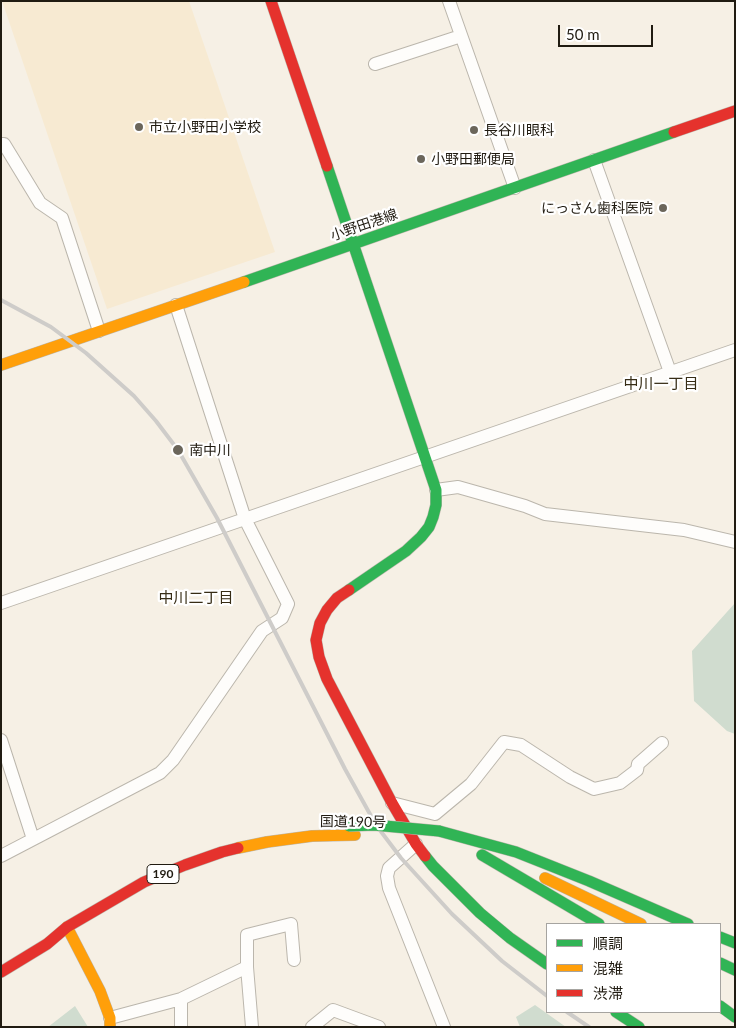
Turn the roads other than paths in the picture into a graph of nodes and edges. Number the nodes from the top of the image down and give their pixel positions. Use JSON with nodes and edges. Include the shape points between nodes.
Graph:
{"nodes":[{"id":1,"x":271,"y":1,"type":"edge"},
{"id":2,"x":449,"y":1,"type":"edge"},
{"id":3,"x":461,"y":36,"type":"junction"},
{"id":4,"x":375,"y":64,"type":"dead end"},
{"id":5,"x":735,"y":111,"type":"edge"},
{"id":6,"x":1,"y":144,"type":"edge"},
{"id":7,"x":594,"y":160,"type":"junction"},
{"id":8,"x":515,"y":188,"type":"junction"},
{"id":9,"x":354,"y":244,"type":"junction"},
{"id":10,"x":176,"y":305,"type":"junction"},
{"id":11,"x":99,"y":331,"type":"junction"},
{"id":12,"x":735,"y":350,"type":"edge"},
{"id":13,"x":1,"y":365,"type":"edge"},
{"id":14,"x":670,"y":372,"type":"junction"},
{"id":15,"x":425,"y":456,"type":"junction"},
{"id":16,"x":436,"y":490,"type":"junction"},
{"id":17,"x":245,"y":519,"type":"junction"},
{"id":18,"x":735,"y":542,"type":"edge"},
{"id":19,"x":1,"y":603,"type":"edge"},
{"id":20,"x":1,"y":740,"type":"edge"},
{"id":21,"x":662,"y":743,"type":"dead end"},
{"id":22,"x":392,"y":803,"type":"junction"},
{"id":23,"x":352,"y":830,"type":"junction"},
{"id":24,"x":33,"y":839,"type":"junction"},
{"id":25,"x":422,"y":843,"type":"junction"},
{"id":26,"x":1,"y":856,"type":"edge"},
{"id":27,"x":597,"y":923,"type":"edge"},
{"id":28,"x":638,"y":923,"type":"edge"},
{"id":29,"x":686,"y":923,"type":"edge"},
{"id":30,"x":67,"y":927,"type":"junction"},
{"id":31,"x":721,"y":937,"type":"edge"},
{"id":32,"x":735,"y":943,"type":"edge"},
{"id":33,"x":1,"y":958,"type":"edge"},
{"id":34,"x":294,"y":960,"type":"dead end"},
{"id":35,"x":546,"y":963,"type":"edge"},
{"id":36,"x":721,"y":963,"type":"edge"},
{"id":37,"x":247,"y":967,"type":"junction"},
{"id":38,"x":735,"y":970,"type":"edge"},
{"id":39,"x":1,"y":972,"type":"edge"},
{"id":40,"x":182,"y":999,"type":"junction"},
{"id":41,"x":721,"y":1007,"type":"edge"},
{"id":42,"x":618,"y":1013,"type":"edge"},
{"id":43,"x":735,"y":1018,"type":"edge"},
{"id":44,"x":110,"y":1022,"type":"edge"},
{"id":45,"x":443,"y":1026,"type":"edge"},
{"id":46,"x":181,"y":1027,"type":"edge"},
{"id":47,"x":252,"y":1027,"type":"edge"},
{"id":48,"x":312,"y":1027,"type":"edge"},
{"id":49,"x":379,"y":1027,"type":"edge"},
{"id":50,"x":639,"y":1027,"type":"edge"}],
"edges":[{"from":1,"to":9,"type":"main road"},
{"from":2,"to":3,"type":"street"},
{"from":3,"to":4,"type":"street"},
{"from":3,"to":8,"type":"street"},
{"from":5,"to":7,"type":"main road","name":"小野田港線"},
{"from":6,"to":11,"type":"street","via":[[4,144],[40,203],[62,218]]},
{"from":7,"to":8,"type":"main road","name":"小野田港線"},
{"from":7,"to":14,"type":"street"},
{"from":8,"to":9,"type":"main road","name":"小野田港線"},
{"from":9,"to":10,"type":"main road","name":"小野田港線"},
{"from":9,"to":15,"type":"main road"},
{"from":10,"to":11,"type":"main road","name":"小野田港線"},
{"from":10,"to":17,"type":"street"},
{"from":11,"to":13,"type":"main road","name":"小野田港線"},
{"from":12,"to":14,"type":"street"},
{"from":14,"to":15,"type":"street"},
{"from":15,"to":16,"type":"main road"},
{"from":15,"to":17,"type":"street"},
{"from":16,"to":18,"type":"street","via":[[458,487],[545,514],[684,530]]},
{"from":16,"to":22,"type":"main road","via":[[433,517],[421,537],[338,598],[320,623],[316,640],[318,657],[328,679]]},
{"from":17,"to":19,"type":"street"},
{"from":17,"to":24,"type":"street","via":[[288,604],[282,618],[262,631],[160,773]]},
{"from":20,"to":24,"type":"street"},
{"from":21,"to":22,"type":"street","via":[[620,783],[594,789],[522,745],[504,742],[470,784],[435,814]]},
{"from":22,"to":25,"type":"main road"},
{"from":23,"to":25,"type":"main road","name":"国道190号","number":"190"},
{"from":23,"to":29,"type":"main road","bridge":true,"via":[[374,825],[439,831],[516,852]]},
{"from":23,"to":30,"type":"main road","name":"国道190号","number":"190","via":[[222,852],[144,882]]},
{"from":24,"to":26,"type":"street"},
{"from":25,"to":35,"type":"main road","via":[[433,866],[480,913]]},
{"from":25,"to":45,"type":"street","via":[[389,868],[387,876]]},
{"from":27,"to":28,"type":"main road","via":[[470,851],[532,872]]},
{"from":30,"to":33,"type":"main road","name":"国道190号","number":"190","via":[[42,935]]},
{"from":30,"to":39,"type":"main road","name":"国道190号","number":"190","via":[[47,944]]},
{"from":30,"to":44,"type":"main road","via":[[100,991]]},
{"from":31,"to":32,"type":"main road"},
{"from":34,"to":37,"type":"street","via":[[291,924],[247,935]]},
{"from":36,"to":38,"type":"main road"},
{"from":37,"to":40,"type":"street"},
{"from":37,"to":47,"type":"street"},
{"from":40,"to":44,"type":"street"},
{"from":40,"to":46,"type":"street"},
{"from":41,"to":43,"type":"main road"},
{"from":42,"to":50,"type":"main road"},
{"from":48,"to":49,"type":"street","via":[[333,1010]]}]}
